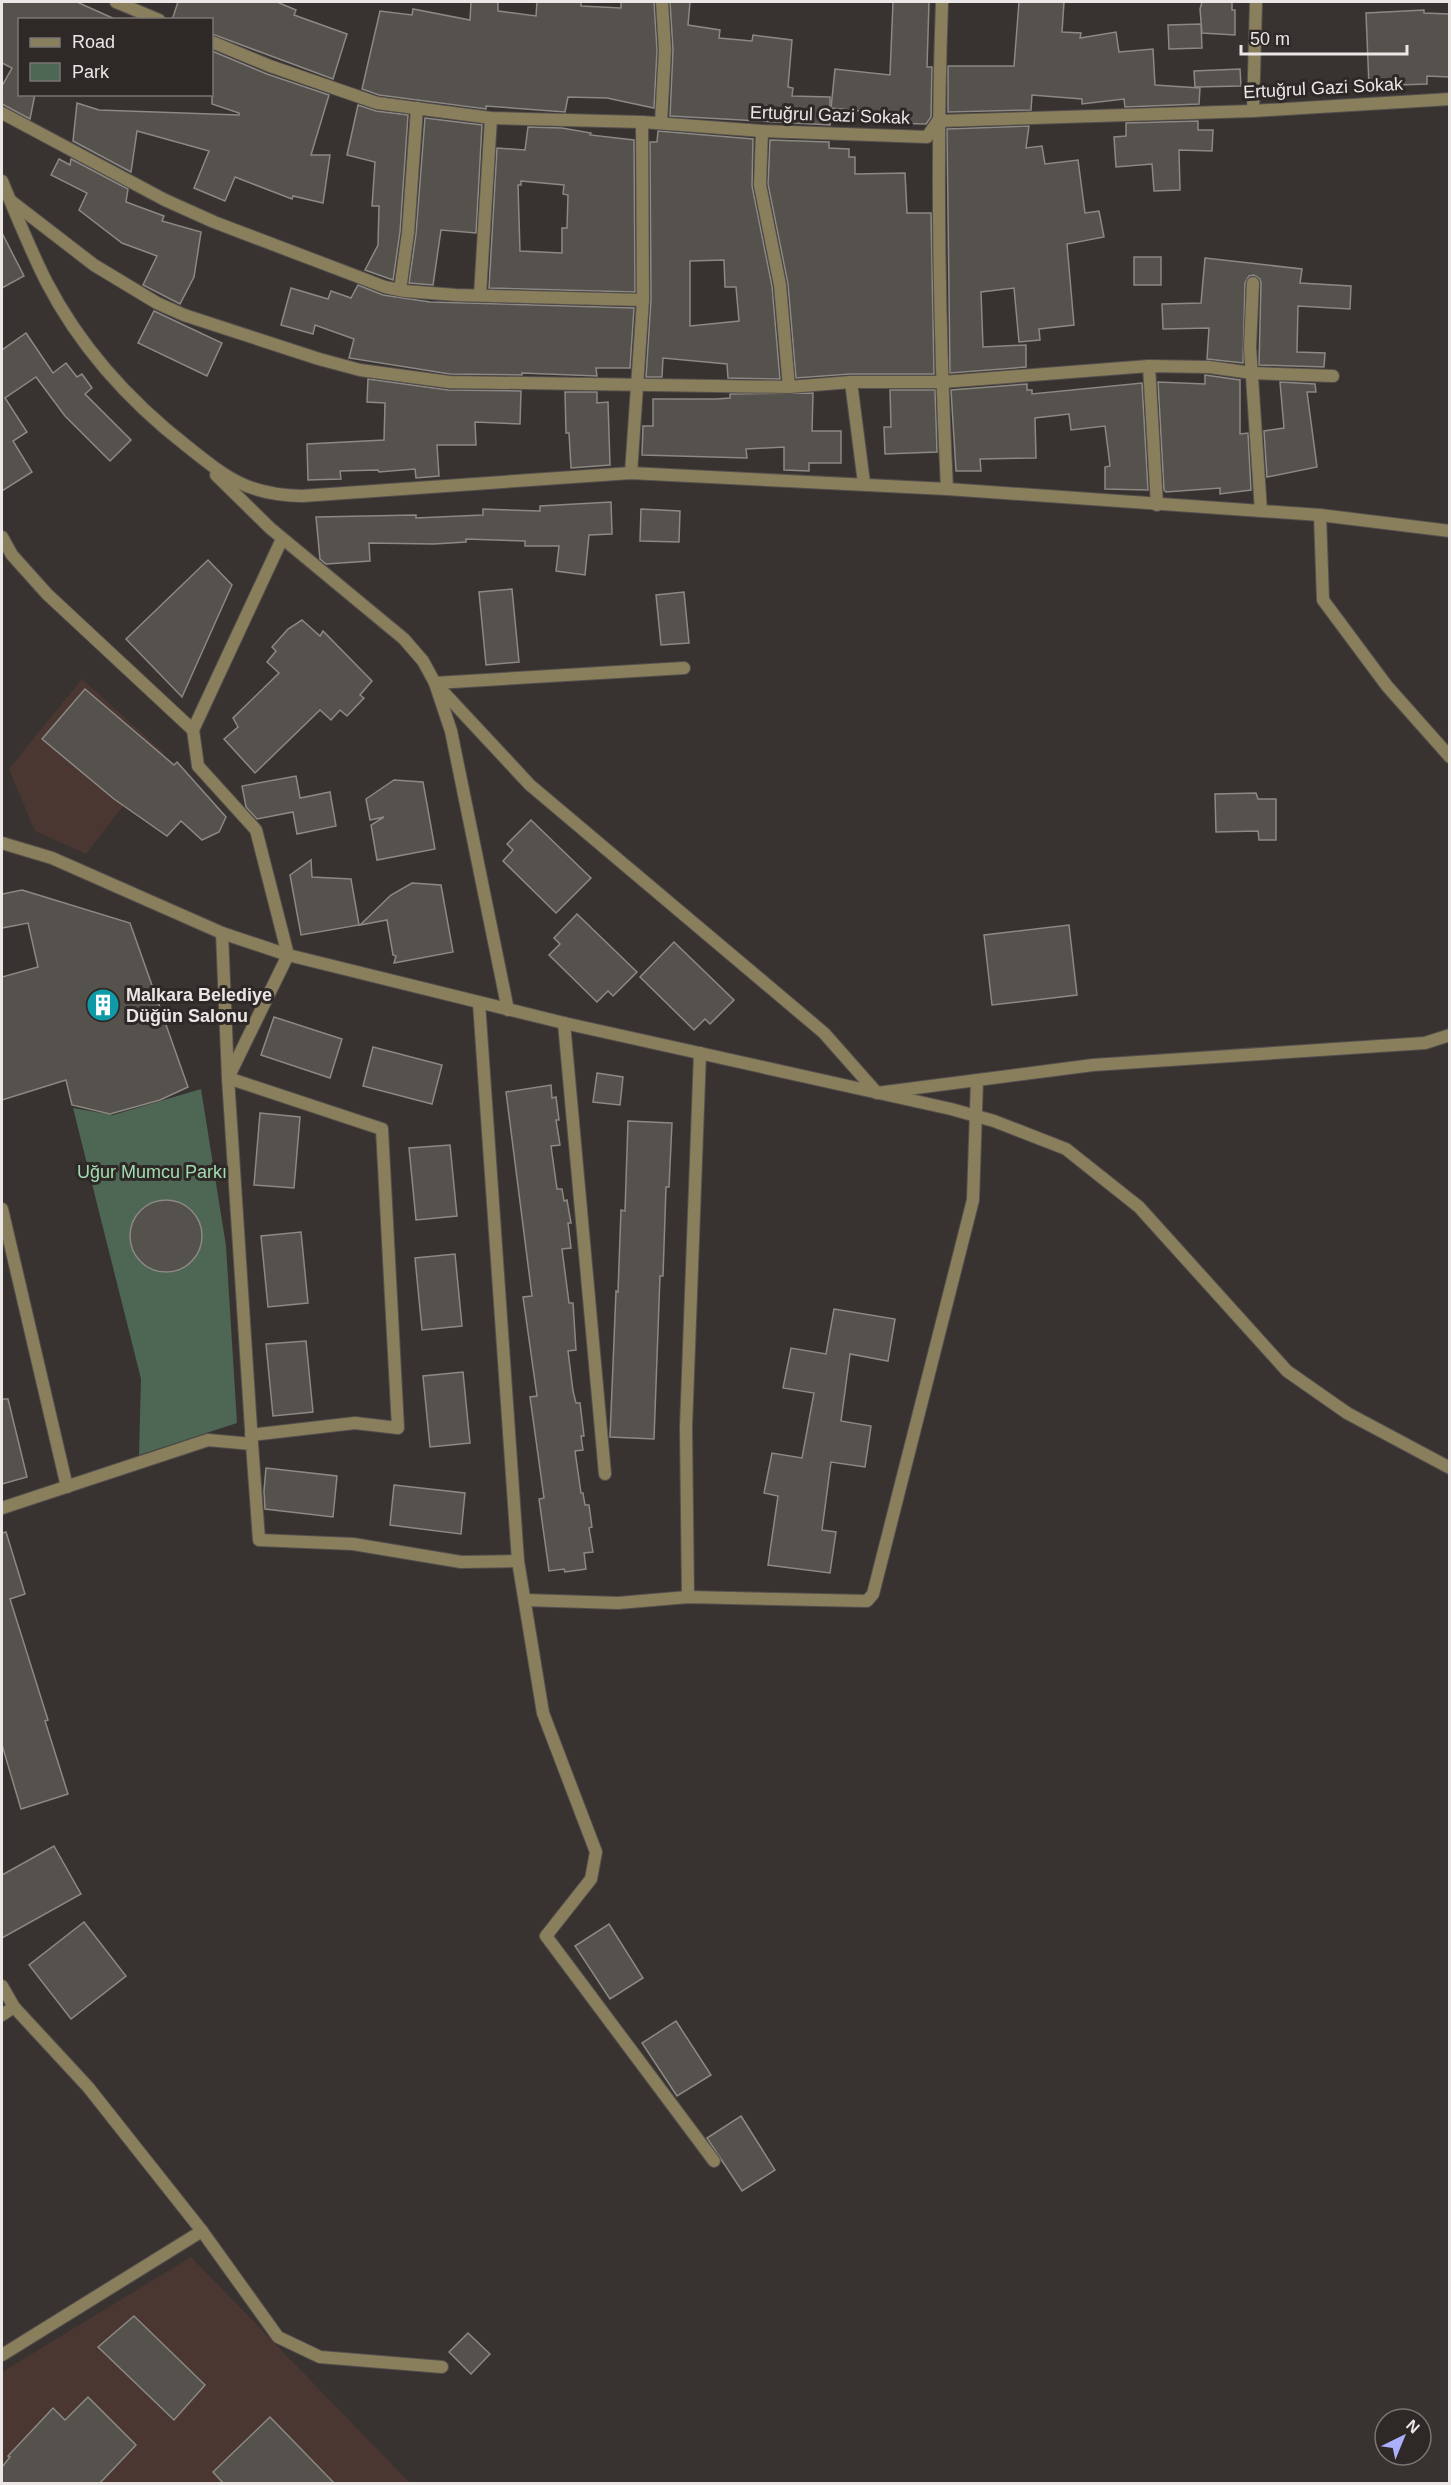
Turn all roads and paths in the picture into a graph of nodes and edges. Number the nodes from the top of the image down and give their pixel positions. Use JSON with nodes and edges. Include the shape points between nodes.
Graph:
{"nodes":[{"id":1,"x":116,"y":2,"type":"edge"},
{"id":2,"x":662,"y":2,"type":"edge"},
{"id":3,"x":942,"y":2,"type":"edge"},
{"id":4,"x":1256,"y":2,"type":"edge"},
{"id":5,"x":154,"y":18,"type":"edge"},
{"id":6,"x":213,"y":42,"type":"edge"},
{"id":7,"x":1449,"y":99,"type":"edge"},
{"id":8,"x":417,"y":108,"type":"junction"},
{"id":9,"x":1253,"y":111,"type":"junction"},
{"id":10,"x":2,"y":113,"type":"edge"},
{"id":11,"x":491,"y":118,"type":"junction"},
{"id":12,"x":938,"y":120,"type":"junction"},
{"id":13,"x":642,"y":122,"type":"junction"},
{"id":14,"x":661,"y":123,"type":"junction"},
{"id":15,"x":762,"y":131,"type":"junction"},
{"id":16,"x":2,"y":181,"type":"edge"},
{"id":17,"x":10,"y":201,"type":"junction"},
{"id":18,"x":1253,"y":283,"type":"dead end"},
{"id":19,"x":400,"y":290,"type":"junction"},
{"id":20,"x":480,"y":295,"type":"junction"},
{"id":21,"x":643,"y":300,"type":"junction"},
{"id":22,"x":1149,"y":366,"type":"junction"},
{"id":23,"x":1252,"y":373,"type":"junction"},
{"id":24,"x":1333,"y":376,"type":"dead end"},
{"id":25,"x":851,"y":382,"type":"junction"},
{"id":26,"x":942,"y":382,"type":"junction"},
{"id":27,"x":636,"y":383,"type":"junction"},
{"id":28,"x":789,"y":387,"type":"junction"},
{"id":29,"x":187,"y":447,"type":"junction"},
{"id":30,"x":631,"y":473,"type":"junction"},
{"id":31,"x":864,"y":483,"type":"junction"},
{"id":32,"x":947,"y":489,"type":"junction"},
{"id":33,"x":1156,"y":505,"type":"junction"},
{"id":34,"x":1261,"y":511,"type":"junction"},
{"id":35,"x":1320,"y":515,"type":"junction"},
{"id":36,"x":1449,"y":531,"type":"edge"},
{"id":37,"x":2,"y":537,"type":"edge"},
{"id":38,"x":282,"y":539,"type":"junction"},
{"id":39,"x":684,"y":668,"type":"dead end"},
{"id":40,"x":435,"y":683,"type":"junction"},
{"id":41,"x":193,"y":730,"type":"junction"},
{"id":42,"x":1449,"y":757,"type":"edge"},
{"id":43,"x":2,"y":843,"type":"edge"},
{"id":44,"x":222,"y":933,"type":"junction"},
{"id":45,"x":288,"y":955,"type":"junction"},
{"id":46,"x":479,"y":1003,"type":"junction"},
{"id":47,"x":508,"y":1010,"type":"junction"},
{"id":48,"x":564,"y":1023,"type":"junction"},
{"id":49,"x":1449,"y":1035,"type":"edge"},
{"id":50,"x":700,"y":1053,"type":"junction"},
{"id":51,"x":228,"y":1078,"type":"junction"},
{"id":52,"x":977,"y":1080,"type":"junction"},
{"id":53,"x":877,"y":1093,"type":"junction"},
{"id":54,"x":974,"y":1116,"type":"junction"},
{"id":55,"x":2,"y":1209,"type":"edge"},
{"id":56,"x":252,"y":1439,"type":"junction"},
{"id":57,"x":1449,"y":1468,"type":"edge"},
{"id":58,"x":605,"y":1474,"type":"dead end"},
{"id":59,"x":67,"y":1487,"type":"junction"},
{"id":60,"x":2,"y":1508,"type":"edge"},
{"id":61,"x":518,"y":1561,"type":"junction"},
{"id":62,"x":688,"y":1597,"type":"junction"},
{"id":63,"x":525,"y":1600,"type":"junction"},
{"id":64,"x":2,"y":1986,"type":"edge"},
{"id":65,"x":14,"y":2007,"type":"junction"},
{"id":66,"x":2,"y":2015,"type":"edge"},
{"id":67,"x":714,"y":2161,"type":"dead end"},
{"id":68,"x":202,"y":2231,"type":"junction"},
{"id":69,"x":2,"y":2355,"type":"edge"},
{"id":70,"x":442,"y":2367,"type":"dead end"}],
"edges":[{"from":1,"to":5,"type":"street"},
{"from":2,"to":14,"type":"street","via":[[665,50]]},
{"from":3,"to":12,"type":"street"},
{"from":4,"to":9,"type":"street"},
{"from":6,"to":8,"type":"street","name":"Ertuğrul Gazi Sokak","via":[[377,103]]},
{"from":7,"to":9,"type":"street","name":"Ertuğrul Gazi Sokak"},
{"from":8,"to":11,"type":"street","name":"Ertuğrul Gazi Sokak"},
{"from":8,"to":19,"type":"street"},
{"from":9,"to":12,"type":"street","name":"Ertuğrul Gazi Sokak"},
{"from":10,"to":19,"type":"street","via":[[165,200]]},
{"from":11,"to":13,"type":"street","name":"Ertuğrul Gazi Sokak"},
{"from":11,"to":20,"type":"street"},
{"from":12,"to":15,"type":"street","name":"Ertuğrul Gazi Sokak","via":[[927,137]]},
{"from":12,"to":26,"type":"street"},
{"from":13,"to":14,"type":"street","name":"Ertuğrul Gazi Sokak"},
{"from":13,"to":21,"type":"street"},
{"from":14,"to":15,"type":"street","name":"Ertuğrul Gazi Sokak"},
{"from":15,"to":28,"type":"street","via":[[760,185],[780,285]]},
{"from":16,"to":17,"type":"street"},
{"from":17,"to":27,"type":"street","via":[[94,265],[157,303],[319,359],[360,370],[449,382]]},
{"from":17,"to":29,"type":"street","via":[[47,282],[88,347],[118,385]]},
{"from":18,"to":23,"type":"street"},
{"from":19,"to":20,"type":"street"},
{"from":20,"to":21,"type":"street"},
{"from":21,"to":27,"type":"street"},
{"from":22,"to":23,"type":"street","via":[[1209,367]]},
{"from":22,"to":26,"type":"street"},
{"from":22,"to":33,"type":"street"},
{"from":23,"to":24,"type":"street"},
{"from":23,"to":34,"type":"street"},
{"from":25,"to":26,"type":"street"},
{"from":25,"to":28,"type":"street"},
{"from":25,"to":31,"type":"street"},
{"from":26,"to":32,"type":"street"},
{"from":27,"to":28,"type":"street"},
{"from":27,"to":30,"type":"street"},
{"from":29,"to":30,"type":"street","via":[[216,470],[250,489],[273,495]]},
{"from":29,"to":38,"type":"street"},
{"from":30,"to":31,"type":"street"},
{"from":31,"to":32,"type":"street"},
{"from":32,"to":33,"type":"street"},
{"from":33,"to":34,"type":"street"},
{"from":34,"to":35,"type":"street"},
{"from":35,"to":36,"type":"street"},
{"from":35,"to":42,"type":"street","via":[[1323,600],[1388,686]]},
{"from":37,"to":41,"type":"street","via":[[12,555],[47,594]]},
{"from":38,"to":40,"type":"street","via":[[404,639]]},
{"from":38,"to":41,"type":"street"},
{"from":39,"to":40,"type":"street"},
{"from":40,"to":47,"type":"street","via":[[451,731]]},
{"from":40,"to":53,"type":"street","via":[[531,785],[824,1033]]},
{"from":41,"to":45,"type":"street","via":[[198,766],[256,830]]},
{"from":43,"to":44,"type":"street","via":[[52,858]]},
{"from":44,"to":45,"type":"street"},
{"from":44,"to":51,"type":"street"},
{"from":45,"to":46,"type":"street"},
{"from":45,"to":51,"type":"street"},
{"from":46,"to":47,"type":"street"},
{"from":46,"to":61,"type":"street"},
{"from":47,"to":48,"type":"street"},
{"from":48,"to":50,"type":"street"},
{"from":48,"to":58,"type":"street"},
{"from":49,"to":52,"type":"street","via":[[1425,1043],[1094,1065]]},
{"from":50,"to":53,"type":"street"},
{"from":50,"to":62,"type":"street","via":[[686,1427]]},
{"from":51,"to":56,"type":"street"},
{"from":51,"to":56,"type":"street","via":[[382,1129],[398,1428],[355,1423]]},
{"from":52,"to":53,"type":"street"},
{"from":52,"to":54,"type":"street"},
{"from":53,"to":54,"type":"street"},
{"from":54,"to":57,"type":"street","via":[[1066,1149],[1138,1207],[1287,1371],[1347,1413]]},
{"from":54,"to":62,"type":"street","via":[[973,1200],[873,1594],[867,1600]]},
{"from":55,"to":59,"type":"street"},
{"from":56,"to":59,"type":"street","via":[[208,1440]]},
{"from":56,"to":61,"type":"street","via":[[259,1540],[352,1544],[461,1562]]},
{"from":59,"to":60,"type":"street"},
{"from":61,"to":63,"type":"street"},
{"from":62,"to":63,"type":"street","via":[[618,1603]]},
{"from":63,"to":67,"type":"street","via":[[543,1713],[596,1852],[591,1879],[546,1936]]},
{"from":64,"to":65,"type":"street"},
{"from":65,"to":66,"type":"street"},
{"from":65,"to":68,"type":"street","via":[[88,2087]]},
{"from":68,"to":69,"type":"street"},
{"from":68,"to":70,"type":"street","via":[[278,2337],[320,2357]]}]}
